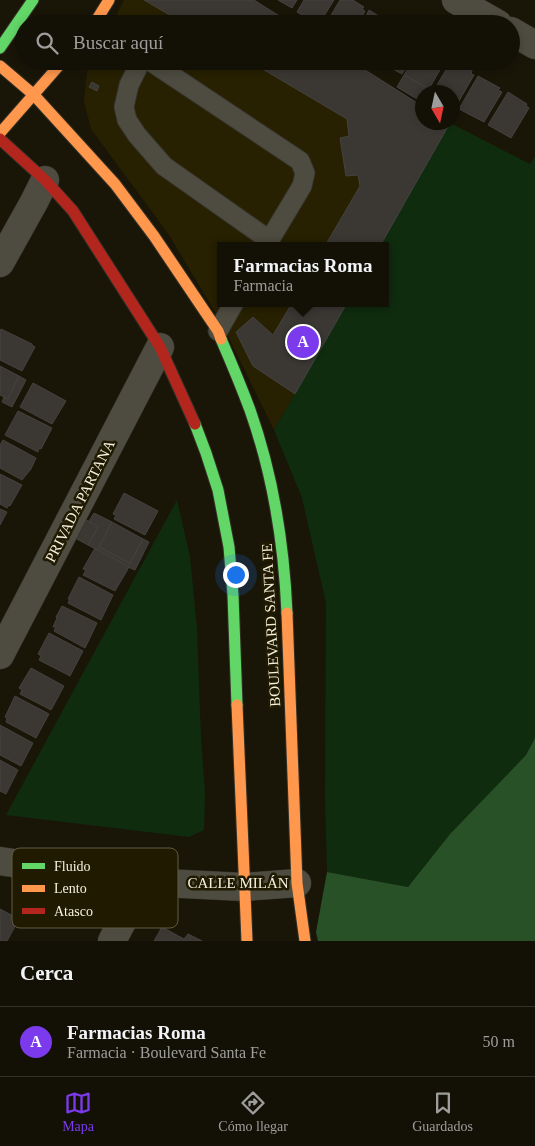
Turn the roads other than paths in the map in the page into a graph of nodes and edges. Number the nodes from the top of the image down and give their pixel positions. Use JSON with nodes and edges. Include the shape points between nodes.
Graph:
{"nodes":[{"id":1,"x":33,"y":0,"type":"edge"},
{"id":2,"x":109,"y":0,"type":"edge"},
{"id":3,"x":456,"y":0,"type":"edge"},
{"id":4,"x":23,"y":15,"type":"edge"},
{"id":5,"x":100,"y":15,"type":"edge"},
{"id":6,"x":482,"y":15,"type":"edge"},
{"id":7,"x":15,"y":26,"type":"edge"},
{"id":8,"x":520,"y":36,"type":"edge"},
{"id":9,"x":535,"y":45,"type":"edge"},
{"id":10,"x":0,"y":48,"type":"edge"},
{"id":11,"x":0,"y":66,"type":"edge"},
{"id":12,"x":55,"y":70,"type":"edge"},
{"id":13,"x":136,"y":70,"type":"edge"},
{"id":14,"x":164,"y":70,"type":"edge"},
{"id":15,"x":34,"y":95,"type":"junction"},
{"id":16,"x":0,"y":133,"type":"edge"},
{"id":17,"x":0,"y":139,"type":"edge"},
{"id":18,"x":45,"y":180,"type":"junction"},
{"id":19,"x":267,"y":242,"type":"edge"},
{"id":20,"x":269,"y":242,"type":"edge"},
{"id":21,"x":0,"y":264,"type":"edge"},
{"id":22,"x":232,"y":307,"type":"edge"},
{"id":23,"x":218,"y":331,"type":"junction"},
{"id":24,"x":160,"y":347,"type":"junction"},
{"id":25,"x":0,"y":655,"type":"edge"},
{"id":26,"x":178,"y":883,"type":"edge"},
{"id":27,"x":297,"y":883,"type":"junction"},
{"id":28,"x":244,"y":886,"type":"junction"},
{"id":29,"x":119,"y":928,"type":"edge"},
{"id":30,"x":112,"y":941,"type":"edge"},
{"id":31,"x":247,"y":941,"type":"edge"},
{"id":32,"x":305,"y":941,"type":"edge"}],
"edges":[{"from":1,"to":4,"type":"main road"},
{"from":2,"to":5,"type":"main road"},
{"from":3,"to":6,"type":"street"},
{"from":7,"to":10,"type":"main road"},
{"from":8,"to":9,"type":"street"},
{"from":11,"to":15,"type":"main road","name":"BOULEVARD SANTA FE"},
{"from":12,"to":15,"type":"main road"},
{"from":13,"to":19,"type":"lane","via":[[124,107],[127,120],[137,135],[164,166]]},
{"from":14,"to":20,"type":"lane","via":[[300,161],[305,172],[302,186]]},
{"from":15,"to":16,"type":"main road"},
{"from":15,"to":23,"type":"main road","name":"BOULEVARD SANTA FE","via":[[115,184]]},
{"from":17,"to":18,"type":"main road"},
{"from":18,"to":21,"type":"street"},
{"from":18,"to":24,"type":"main road","via":[[73,211]]},
{"from":22,"to":23,"type":"lane"},
{"from":23,"to":27,"type":"main road","name":"BOULEVARD SANTA FE","via":[[250,411],[268,471],[282,542]]},
{"from":24,"to":25,"type":"street","name":"PRIVADA PARTANA"},
{"from":24,"to":28,"type":"main road","via":[[206,453],[218,490],[229,547],[234,595]]},
{"from":26,"to":28,"type":"street","name":"CALLE MILÁN"},
{"from":27,"to":28,"type":"street","name":"CALLE MILÁN"},
{"from":27,"to":32,"type":"main road","name":"BOULEVARD SANTA FE"},
{"from":28,"to":31,"type":"main road"},
{"from":29,"to":30,"type":"street"}]}
